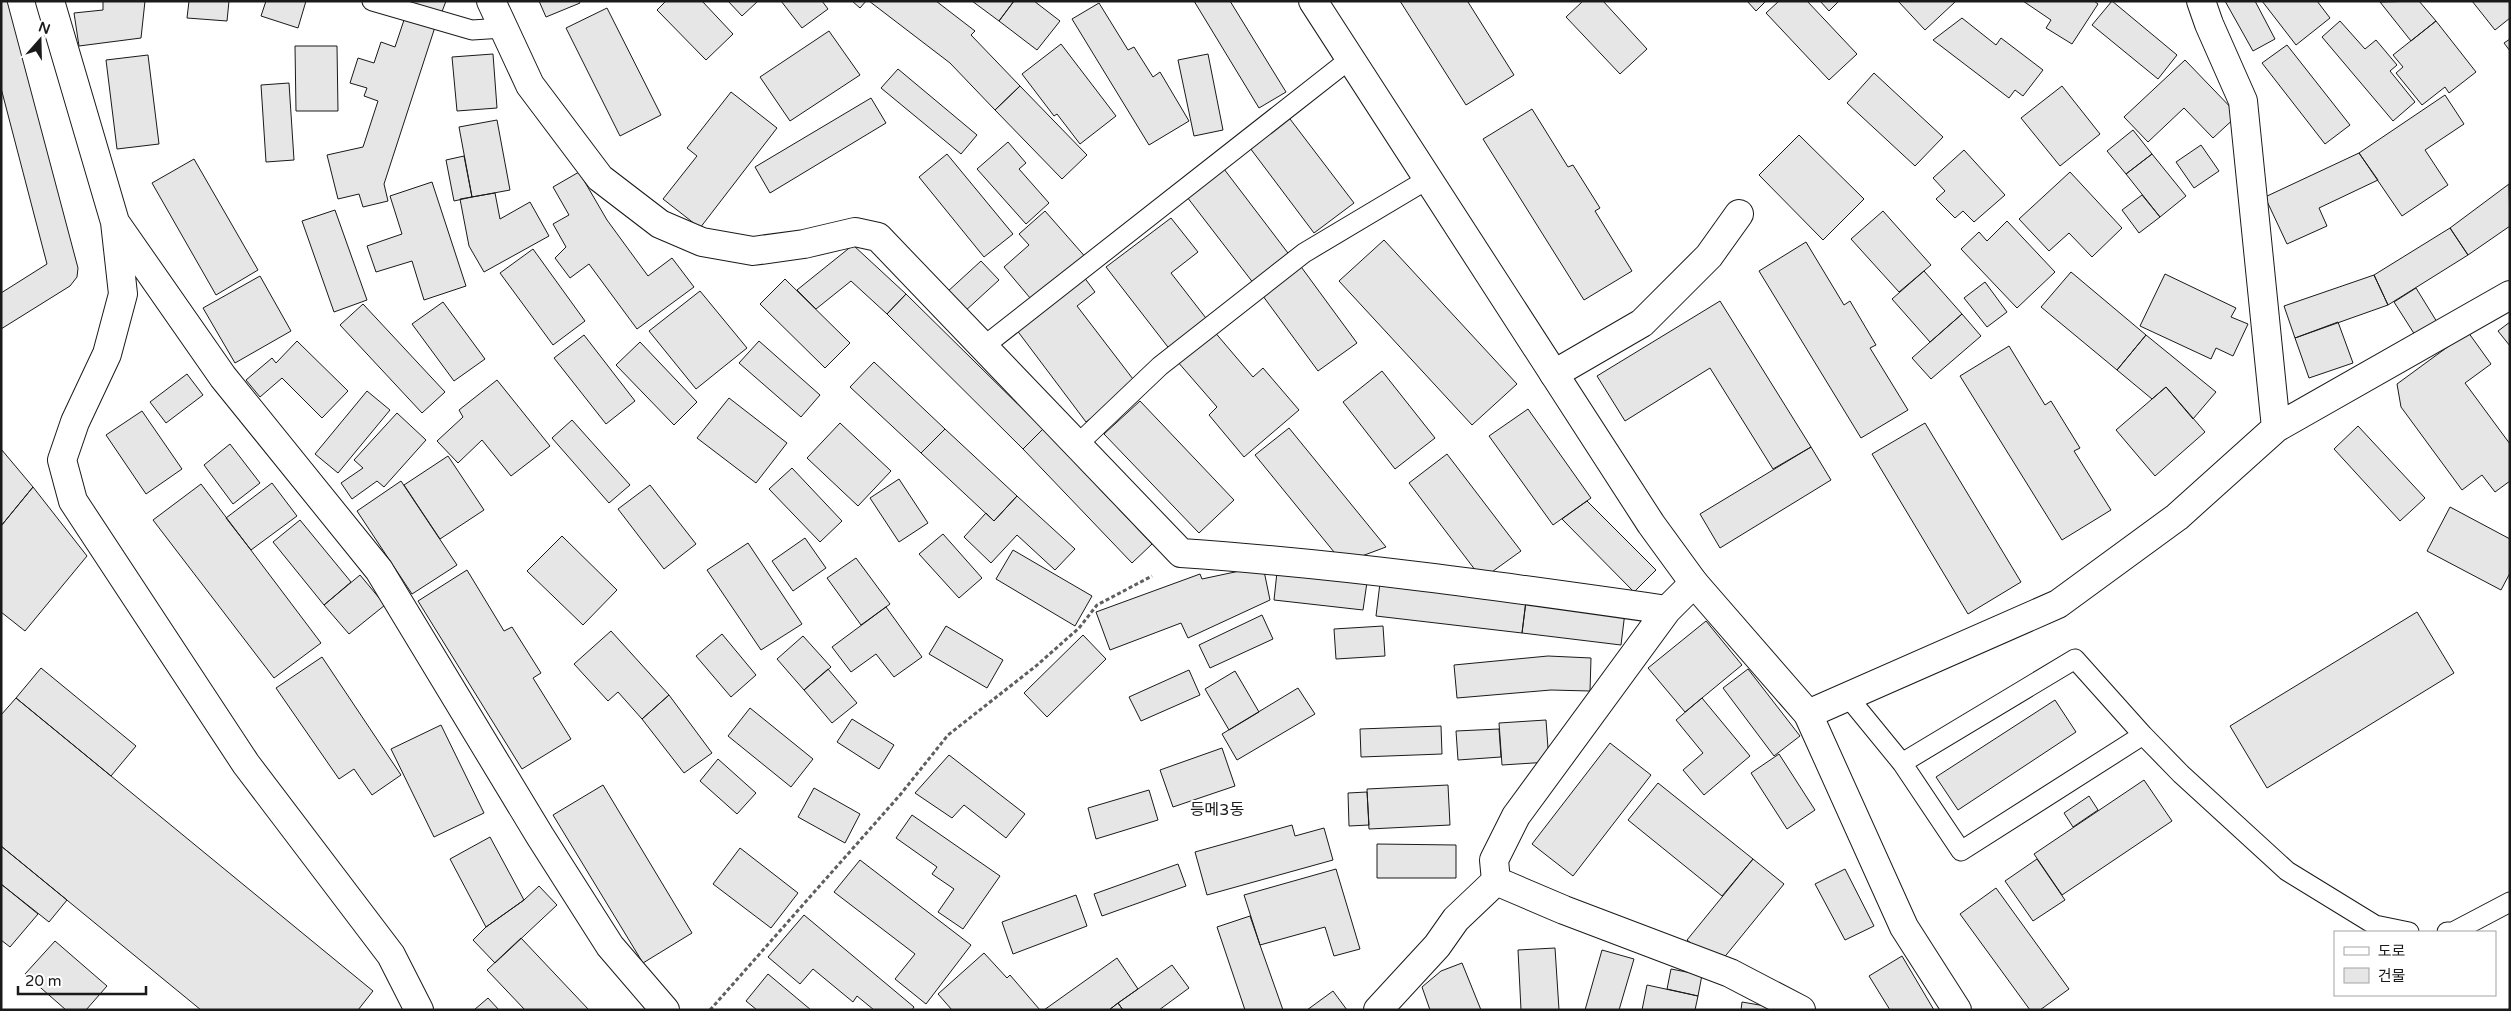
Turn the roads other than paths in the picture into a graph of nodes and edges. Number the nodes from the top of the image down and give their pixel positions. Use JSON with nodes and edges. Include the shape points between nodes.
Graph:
{"nodes":[{"id":1,"x":50,"y":1,"type":"edge"},
{"id":2,"x":372,"y":1,"type":"edge"},
{"id":3,"x":491,"y":1,"type":"edge"},
{"id":4,"x":1313,"y":1,"type":"edge"},
{"id":5,"x":2201,"y":1,"type":"edge"},
{"id":6,"x":503,"y":28,"type":"junction"},
{"id":7,"x":1350,"y":59,"type":"junction"},
{"id":8,"x":1428,"y":179,"type":"junction"},
{"id":9,"x":1739,"y":214,"type":"dead end"},
{"id":10,"x":115,"y":222,"type":"junction"},
{"id":11,"x":2510,"y":295,"type":"edge"},
{"id":12,"x":984,"y":347,"type":"junction"},
{"id":13,"x":1554,"y":374,"type":"junction"},
{"id":14,"x":2276,"y":428,"type":"junction"},
{"id":15,"x":1077,"y":445,"type":"junction"},
{"id":16,"x":1694,"y":583,"type":"junction"},
{"id":17,"x":1667,"y":610,"type":"junction"},
{"id":18,"x":1848,"y":697,"type":"junction"},
{"id":19,"x":1808,"y":714,"type":"junction"},
{"id":20,"x":2143,"y":735,"type":"junction"},
{"id":21,"x":1902,"y":763,"type":"junction"},
{"id":22,"x":1496,"y":881,"type":"junction"},
{"id":23,"x":2510,"y":902,"type":"edge"},
{"id":24,"x":2404,"y":931,"type":"edge"},
{"id":25,"x":2455,"y":931,"type":"edge"},
{"id":26,"x":419,"y":1010,"type":"edge"},
{"id":27,"x":665,"y":1010,"type":"edge"},
{"id":28,"x":1378,"y":1010,"type":"edge"},
{"id":29,"x":1801,"y":1010,"type":"edge"},
{"id":30,"x":1957,"y":1010,"type":"edge"}],
"edges":[{"from":1,"to":10,"type":"street"},
{"from":2,"to":6,"type":"lane","via":[[472,30]]},
{"from":3,"to":6,"type":"street"},
{"from":4,"to":7,"type":"street"},
{"from":5,"to":14,"type":"street","via":[[2243,101]]},
{"from":6,"to":12,"type":"street","via":[[530,85],[600,178],[660,224],[702,242],[753,251],[855,232],[878,237]]},
{"from":7,"to":8,"type":"street"},
{"from":7,"to":12,"type":"lane"},
{"from":8,"to":13,"type":"street"},
{"from":8,"to":15,"type":"lane","via":[[1304,253],[1160,366]]},
{"from":9,"to":13,"type":"street","via":[[1709,256],[1642,323]]},
{"from":10,"to":26,"type":"street","via":[[124,294],[106,354],[74,422],[62,460],[73,501],[246,764],[391,955]]},
{"from":10,"to":27,"type":"street","via":[[223,377],[379,570],[610,946]]},
{"from":11,"to":14,"type":"street"},
{"from":12,"to":15,"type":"street"},
{"from":13,"to":16,"type":"street","via":[[1651,524]]},
{"from":14,"to":18,"type":"street","via":[[2177,518],[2058,604]]},
{"from":15,"to":17,"type":"street","via":[[1181,553],[1264,560]]},
{"from":16,"to":17,"type":"street"},
{"from":16,"to":19,"type":"street"},
{"from":17,"to":22,"type":"street","via":[[1516,816],[1494,860]]},
{"from":18,"to":19,"type":"street"},
{"from":18,"to":21,"type":"lane"},
{"from":19,"to":30,"type":"street","via":[[1904,927]]},
{"from":20,"to":21,"type":"lane","via":[[2075,659]]},
{"from":20,"to":21,"type":"lane","via":[[1961,851]]},
{"from":20,"to":24,"type":"lane","via":[[2287,871],[2376,925]]},
{"from":22,"to":28,"type":"street","via":[[1456,919],[1437,946]]},
{"from":22,"to":29,"type":"street","via":[[1730,973]]},
{"from":23,"to":25,"type":"lane"}]}
